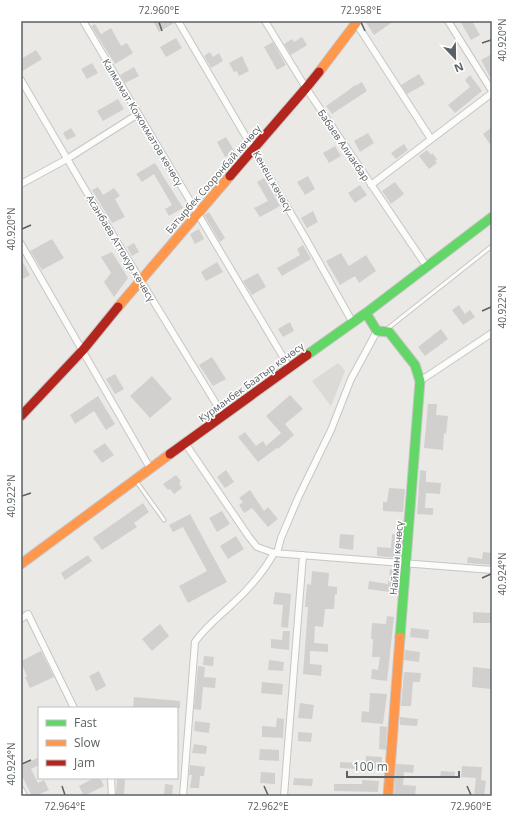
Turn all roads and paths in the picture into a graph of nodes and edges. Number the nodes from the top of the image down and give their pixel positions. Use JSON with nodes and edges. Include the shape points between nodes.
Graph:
{"nodes":[{"id":1,"x":83,"y":21,"type":"edge"},
{"id":2,"x":178,"y":21,"type":"edge"},
{"id":3,"x":265,"y":21,"type":"edge"},
{"id":4,"x":448,"y":21,"type":"edge"},
{"id":5,"x":355,"y":22,"type":"edge"},
{"id":6,"x":21,"y":80,"type":"edge"},
{"id":7,"x":306,"y":88,"type":"junction"},
{"id":8,"x":492,"y":92,"type":"edge"},
{"id":9,"x":138,"y":114,"type":"junction"},
{"id":10,"x":431,"y":139,"type":"junction"},
{"id":11,"x":254,"y":148,"type":"junction"},
{"id":12,"x":67,"y":159,"type":"junction"},
{"id":13,"x":21,"y":184,"type":"edge"},
{"id":14,"x":371,"y":185,"type":"junction"},
{"id":15,"x":198,"y":213,"type":"junction"},
{"id":16,"x":492,"y":217,"type":"edge"},
{"id":17,"x":21,"y":244,"type":"edge"},
{"id":18,"x":492,"y":246,"type":"edge"},
{"id":19,"x":427,"y":267,"type":"junction"},
{"id":20,"x":140,"y":280,"type":"junction"},
{"id":21,"x":366,"y":313,"type":"junction"},
{"id":22,"x":353,"y":322,"type":"junction"},
{"id":23,"x":383,"y":332,"type":"junction"},
{"id":24,"x":492,"y":333,"type":"edge"},
{"id":25,"x":83,"y":350,"type":"junction"},
{"id":26,"x":289,"y":367,"type":"junction"},
{"id":27,"x":420,"y":381,"type":"junction"},
{"id":28,"x":22,"y":414,"type":"edge"},
{"id":29,"x":223,"y":415,"type":"junction"},
{"id":30,"x":185,"y":443,"type":"junction"},
{"id":31,"x":150,"y":468,"type":"junction"},
{"id":32,"x":135,"y":480,"type":"junction"},
{"id":33,"x":164,"y":520,"type":"dead end"},
{"id":34,"x":276,"y":553,"type":"junction"},
{"id":35,"x":303,"y":555,"type":"junction"},
{"id":36,"x":407,"y":563,"type":"junction"},
{"id":37,"x":21,"y":564,"type":"edge"},
{"id":38,"x":492,"y":570,"type":"edge"},
{"id":39,"x":21,"y":619,"type":"edge"},
{"id":40,"x":74,"y":707,"type":"edge"},
{"id":41,"x":111,"y":779,"type":"edge"},
{"id":42,"x":21,"y":790,"type":"edge"},
{"id":43,"x":24,"y":796,"type":"edge"},
{"id":44,"x":112,"y":796,"type":"edge"},
{"id":45,"x":183,"y":796,"type":"edge"},
{"id":46,"x":284,"y":796,"type":"edge"},
{"id":47,"x":388,"y":796,"type":"edge"}],
"edges":[{"from":1,"to":9,"type":"street","name":"Калмамат Кожокматов көчөсү"},
{"from":2,"to":11,"type":"street","name":"Кенеш көчөсү"},
{"from":3,"to":7,"type":"street","name":"Бабаев Алиакбар"},
{"from":4,"to":8,"type":"street"},
{"from":5,"to":7,"type":"main road","name":"Батырбек Сооронбай көчөсү"},
{"from":5,"to":10,"type":"street"},
{"from":6,"to":12,"type":"street","name":"Асанбаев Аттокур көчөсү"},
{"from":7,"to":11,"type":"main road","name":"Батырбек Сооронбай көчөсү"},
{"from":7,"to":14,"type":"street","name":"Бабаев Алиакбар"},
{"from":8,"to":10,"type":"street"},
{"from":9,"to":12,"type":"street"},
{"from":9,"to":15,"type":"street","name":"Калмамат Кожокматов көчөсү"},
{"from":10,"to":14,"type":"street"},
{"from":11,"to":15,"type":"main road","name":"Батырбек Сооронбай көчөсү"},
{"from":11,"to":22,"type":"street","name":"Кенеш көчөсү"},
{"from":12,"to":13,"type":"street"},
{"from":12,"to":20,"type":"street","name":"Асанбаев Аттокур көчөсү"},
{"from":14,"to":19,"type":"street","name":"Бабаев Алиакбар"},
{"from":15,"to":20,"type":"main road","name":"Батырбек Сооронбай көчөсү"},
{"from":15,"to":26,"type":"street","name":"Калмамат Кожокматов көчөсү"},
{"from":16,"to":19,"type":"main road","name":"Курманбек Баатыр көчөсү"},
{"from":17,"to":25,"type":"street"},
{"from":18,"to":23,"type":"lane"},
{"from":19,"to":21,"type":"main road","name":"Курманбек Баатыр көчөсү"},
{"from":20,"to":25,"type":"main road","name":"Батырбек Сооронбай көчөсү"},
{"from":20,"to":29,"type":"street","name":"Асанбаев Аттокур көчөсү"},
{"from":21,"to":22,"type":"main road","name":"Курманбек Баатыр көчөсү"},
{"from":21,"to":23,"type":"main road","name":"Найман көчөсү"},
{"from":22,"to":26,"type":"main road","name":"Курманбек Баатыр көчөсү"},
{"from":23,"to":27,"type":"main road","name":"Найман көчөсү","via":[[415,365]]},
{"from":23,"to":34,"type":"street","via":[[351,378],[331,430],[293,509]]},
{"from":24,"to":27,"type":"street"},
{"from":25,"to":28,"type":"main road","name":"Батырбек Сооронбай көчөсү"},
{"from":25,"to":31,"type":"street"},
{"from":26,"to":29,"type":"main road","name":"Курманбек Баатыр көчөсү"},
{"from":27,"to":36,"type":"main road","name":"Найман көчөсү"},
{"from":29,"to":30,"type":"main road","name":"Курманбек Баатыр көчөсү"},
{"from":30,"to":31,"type":"main road","name":"Курманбек Баатыр көчөсү"},
{"from":30,"to":34,"type":"street","via":[[248,537],[257,547]]},
{"from":31,"to":32,"type":"main road","name":"Курманбек Баатыр көчөсү"},
{"from":32,"to":33,"type":"lane"},
{"from":32,"to":37,"type":"main road","name":"Курманбек Баатыр көчөсү"},
{"from":34,"to":35,"type":"street"},
{"from":34,"to":45,"type":"street","via":[[264,571],[195,642]]},
{"from":35,"to":36,"type":"street"},
{"from":35,"to":46,"type":"street"},
{"from":36,"to":38,"type":"street"},
{"from":36,"to":47,"type":"main road","name":"Найман көчөсү"},
{"from":39,"to":40,"type":"street","via":[[28,614]]},
{"from":41,"to":44,"type":"street"},
{"from":42,"to":43,"type":"street"}]}
